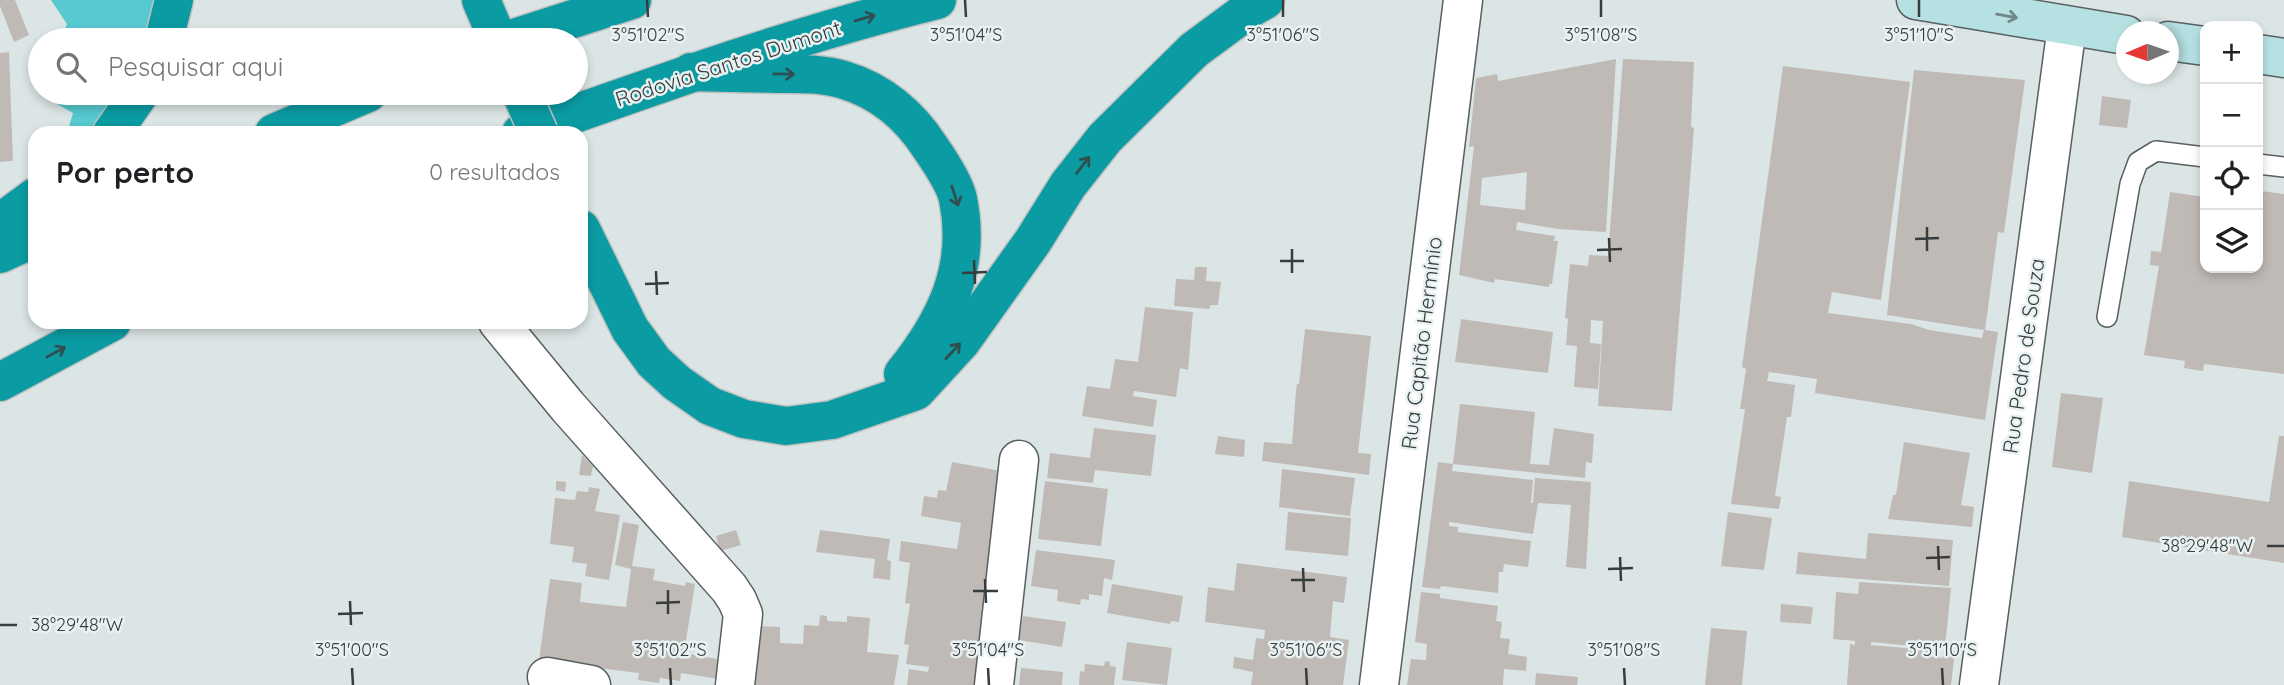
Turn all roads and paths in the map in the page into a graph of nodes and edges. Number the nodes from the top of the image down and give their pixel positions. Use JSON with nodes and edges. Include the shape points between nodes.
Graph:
{"nodes":[{"id":1,"x":174,"y":0,"type":"edge"},
{"id":2,"x":481,"y":0,"type":"edge"},
{"id":3,"x":632,"y":0,"type":"edge"},
{"id":4,"x":937,"y":0,"type":"edge"},
{"id":5,"x":1265,"y":0,"type":"edge"},
{"id":6,"x":1463,"y":0,"type":"edge"},
{"id":7,"x":1916,"y":0,"type":"edge"},
{"id":8,"x":2067,"y":26,"type":"junction"},
{"id":9,"x":167,"y":28,"type":"edge"},
{"id":10,"x":494,"y":28,"type":"edge"},
{"id":11,"x":545,"y":28,"type":"edge"},
{"id":12,"x":2116,"y":33,"type":"edge"},
{"id":13,"x":2179,"y":42,"type":"edge"},
{"id":14,"x":2200,"y":45,"type":"edge"},
{"id":15,"x":2263,"y":55,"type":"edge"},
{"id":16,"x":2284,"y":58,"type":"edge"},
{"id":17,"x":691,"y":72,"type":"junction"},
{"id":18,"x":132,"y":105,"type":"edge"},
{"id":19,"x":340,"y":105,"type":"edge"},
{"id":20,"x":527,"y":105,"type":"edge"},
{"id":21,"x":117,"y":126,"type":"edge"},
{"id":22,"x":290,"y":126,"type":"edge"},
{"id":23,"x":536,"y":126,"type":"edge"},
{"id":24,"x":541,"y":126,"type":"edge"},
{"id":25,"x":2200,"y":156,"type":"edge"},
{"id":26,"x":2263,"y":165,"type":"edge"},
{"id":27,"x":2284,"y":167,"type":"edge"},
{"id":28,"x":28,"y":202,"type":"edge"},
{"id":29,"x":0,"y":223,"type":"edge"},
{"id":30,"x":28,"y":241,"type":"edge"},
{"id":31,"x":588,"y":245,"type":"edge"},
{"id":32,"x":0,"y":254,"type":"edge"},
{"id":33,"x":2107,"y":317,"type":"dead end"},
{"id":34,"x":99,"y":329,"type":"edge"},
{"id":35,"x":504,"y":329,"type":"edge"},
{"id":36,"x":0,"y":382,"type":"edge"},
{"id":37,"x":879,"y":403,"type":"junction"},
{"id":38,"x":1019,"y":460,"type":"dead end"},
{"id":39,"x":547,"y":677,"type":"dead end"},
{"id":40,"x":591,"y":685,"type":"edge"},
{"id":41,"x":735,"y":685,"type":"edge"},
{"id":42,"x":994,"y":685,"type":"edge"},
{"id":43,"x":1379,"y":685,"type":"edge"},
{"id":44,"x":1979,"y":685,"type":"edge"}],
"edges":[{"from":1,"to":9,"type":"highway"},
{"from":2,"to":10,"type":"highway"},
{"from":3,"to":11,"type":"highway"},
{"from":17,"to":4,"type":"highway","name":"Rodovia Santos Dumont","one_way":true},
{"from":37,"to":5,"type":"highway","one_way":true,"via":[[916,391],[961,342],[1068,185],[1149,92],[1194,50]]},
{"from":6,"to":43,"type":"street","name":"Rua Capitão Hermínio"},
{"from":7,"to":8,"type":"main road","one_way":true},
{"from":8,"to":12,"type":"main road"},
{"from":8,"to":44,"type":"street","name":"Rua Pedro de Souza"},
{"from":13,"to":14,"type":"main road"},
{"from":15,"to":16,"type":"main road"},
{"from":17,"to":24,"type":"highway","name":"Rodovia Santos Dumont"},
{"from":17,"to":37,"type":"highway","one_way":true,"via":[[822,75],[846,80],[897,108],[934,153],[957,196],[962,239],[957,276],[939,324]]},
{"from":18,"to":21,"type":"highway"},
{"from":19,"to":22,"type":"highway"},
{"from":20,"to":23,"type":"highway","bridge":true},
{"from":25,"to":33,"type":"lane","via":[[2156,151],[2138,162],[2130,184]]},
{"from":26,"to":27,"type":"lane"},
{"from":28,"to":29,"type":"highway"},
{"from":30,"to":32,"type":"highway"},
{"from":31,"to":37,"type":"highway","via":[[630,330],[654,362],[709,406],[744,419],[786,426],[832,420]]},
{"from":36,"to":34,"type":"highway","one_way":true},
{"from":35,"to":41,"type":"street","via":[[737,600],[743,614]]},
{"from":38,"to":42,"type":"street"},
{"from":39,"to":40,"type":"street"}]}
